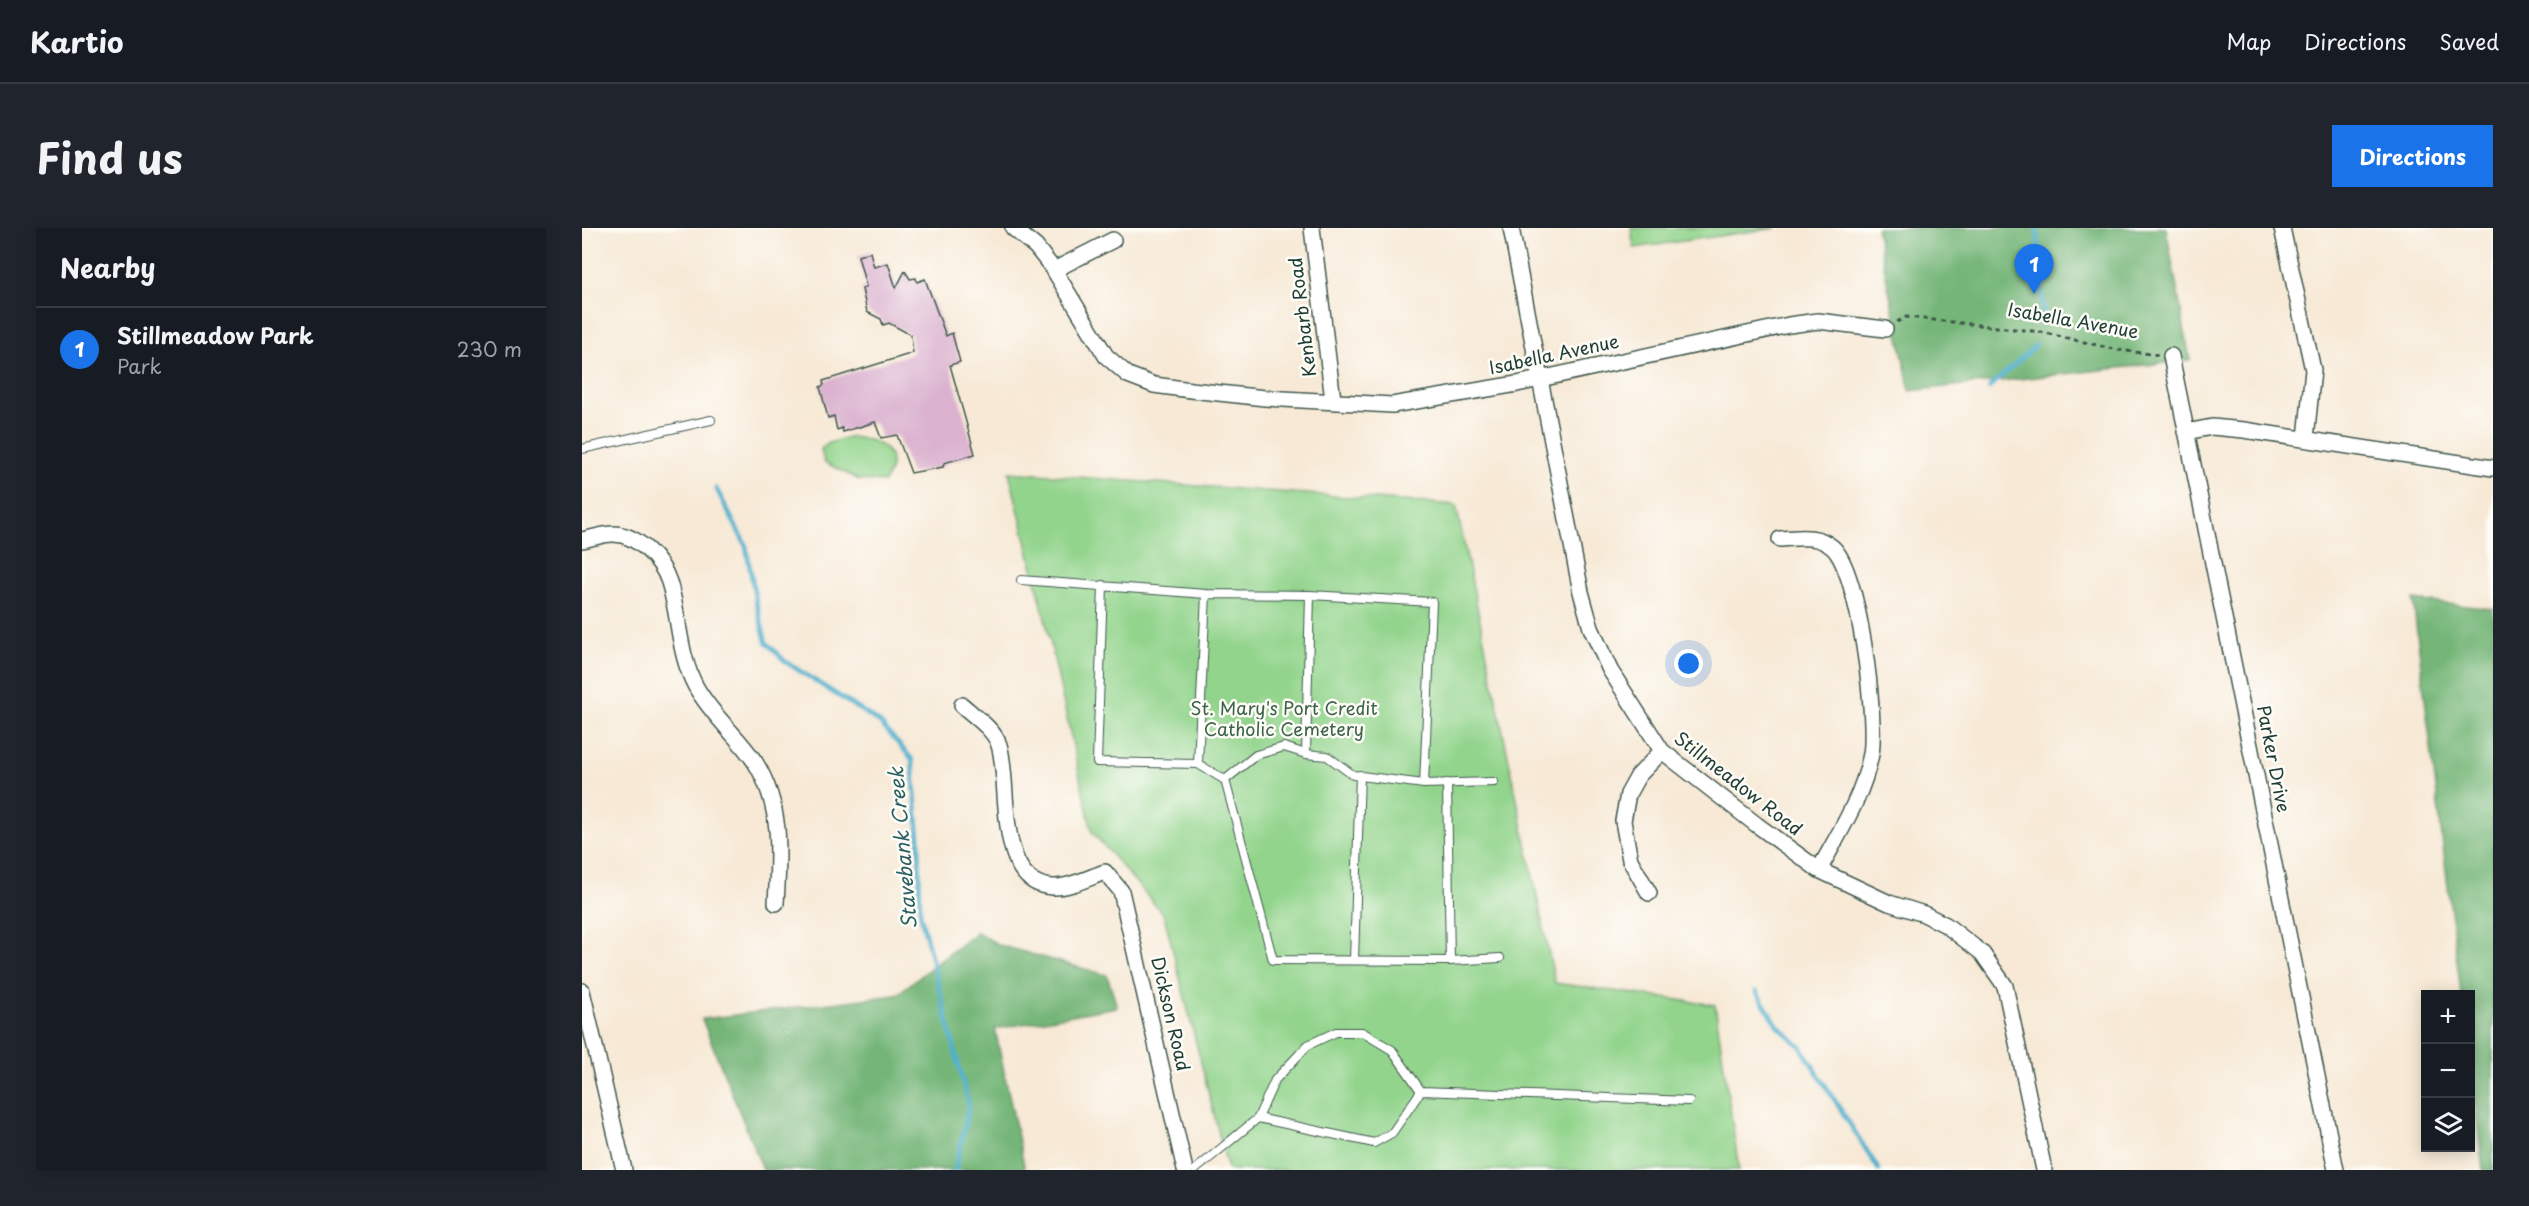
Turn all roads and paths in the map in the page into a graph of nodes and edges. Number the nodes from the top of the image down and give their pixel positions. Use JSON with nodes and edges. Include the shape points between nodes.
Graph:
{"nodes":[{"id":1,"x":1013,"y":228,"type":"edge"},
{"id":2,"x":1312,"y":228,"type":"edge"},
{"id":3,"x":1511,"y":228,"type":"edge"},
{"id":4,"x":2282,"y":228,"type":"edge"},
{"id":5,"x":1113,"y":240,"type":"dead end"},
{"id":6,"x":1054,"y":270,"type":"junction"},
{"id":7,"x":1885,"y":329,"type":"joint"},
{"id":8,"x":2171,"y":357,"type":"joint"},
{"id":9,"x":1542,"y":378,"type":"junction"},
{"id":10,"x":1333,"y":400,"type":"junction"},
{"id":11,"x":711,"y":420,"type":"dead end"},
{"id":12,"x":2186,"y":432,"type":"junction"},
{"id":13,"x":2306,"y":438,"type":"junction"},
{"id":14,"x":582,"y":449,"type":"edge"},
{"id":15,"x":2493,"y":468,"type":"edge"},
{"id":16,"x":1780,"y":539,"type":"dead end"},
{"id":17,"x":582,"y":540,"type":"edge"},
{"id":18,"x":1021,"y":580,"type":"dead end"},
{"id":19,"x":1103,"y":585,"type":"junction"},
{"id":20,"x":1206,"y":594,"type":"junction"},
{"id":21,"x":1310,"y":595,"type":"junction"},
{"id":22,"x":962,"y":705,"type":"dead end"},
{"id":23,"x":1662,"y":751,"type":"junction"},
{"id":24,"x":1306,"y":754,"type":"junction"},
{"id":25,"x":1198,"y":764,"type":"junction"},
{"id":26,"x":1360,"y":775,"type":"junction"},
{"id":27,"x":1225,"y":780,"type":"junction"},
{"id":28,"x":1494,"y":782,"type":"dead end"},
{"id":29,"x":1447,"y":783,"type":"junction"},
{"id":30,"x":1424,"y":784,"type":"junction"},
{"id":31,"x":1819,"y":870,"type":"junction"},
{"id":32,"x":1649,"y":893,"type":"dead end"},
{"id":33,"x":776,"y":903,"type":"dead end"},
{"id":34,"x":1500,"y":958,"type":"dead end"},
{"id":35,"x":1354,"y":960,"type":"junction"},
{"id":36,"x":1450,"y":962,"type":"junction"},
{"id":37,"x":582,"y":991,"type":"edge"},
{"id":38,"x":1421,"y":1091,"type":"junction"},
{"id":39,"x":1689,"y":1101,"type":"dead end"},
{"id":40,"x":1258,"y":1118,"type":"junction"},
{"id":41,"x":624,"y":1170,"type":"edge"},
{"id":42,"x":1185,"y":1170,"type":"edge"},
{"id":43,"x":1195,"y":1170,"type":"edge"},
{"id":44,"x":2044,"y":1170,"type":"edge"},
{"id":45,"x":2336,"y":1170,"type":"edge"}],
"edges":[{"from":1,"to":6,"type":"street","name":"Isabella Avenue"},
{"from":2,"to":10,"type":"street","name":"Kenbarb Road"},
{"from":3,"to":9,"type":"street","name":"Stillmeadow Road"},
{"from":4,"to":13,"type":"street","via":[[2313,370]]},
{"from":5,"to":6,"type":"street"},
{"from":6,"to":10,"type":"street","name":"Isabella Avenue","via":[[1106,356],[1128,375],[1154,385],[1191,390]]},
{"from":7,"to":8,"type":"path","name":"Isabella Avenue","via":[[1906,317],[2041,332],[2118,350]]},
{"from":7,"to":9,"type":"street","name":"Isabella Avenue","via":[[1818,321],[1799,323]]},
{"from":8,"to":12,"type":"street","name":"Parker Drive"},
{"from":9,"to":10,"type":"street","name":"Isabella Avenue","via":[[1392,405]]},
{"from":9,"to":23,"type":"street","name":"Stillmeadow Road","via":[[1591,628],[1619,686]]},
{"from":11,"to":14,"type":"lane"},
{"from":12,"to":13,"type":"street","via":[[2212,427]]},
{"from":12,"to":45,"type":"street","name":"Parker Drive"},
{"from":13,"to":15,"type":"street"},
{"from":16,"to":31,"type":"street","via":[[1814,537],[1840,555],[1850,581],[1871,698],[1874,724],[1864,779],[1854,806]]},
{"from":17,"to":33,"type":"street","via":[[608,534],[640,543],[663,571],[680,645],[696,687],[719,722],[754,761],[773,803],[779,830]]},
{"from":18,"to":19,"type":"lane"},
{"from":19,"to":20,"type":"lane"},
{"from":19,"to":25,"type":"lane","via":[[1097,762]]},
{"from":20,"to":21,"type":"lane"},
{"from":20,"to":25,"type":"lane"},
{"from":21,"to":24,"type":"lane"},
{"from":21,"to":30,"type":"lane","via":[[1432,602]]},
{"from":22,"to":42,"type":"street","name":"Dickson Road","via":[[999,743],[1006,820],[1019,867],[1039,885],[1054,888],[1105,872],[1121,891]]},
{"from":23,"to":31,"type":"street","name":"Stillmeadow Road"},
{"from":23,"to":32,"type":"street","via":[[1638,776],[1628,794],[1623,820],[1630,860]]},
{"from":24,"to":26,"type":"lane","via":[[1327,756],[1353,775]]},
{"from":24,"to":27,"type":"lane","via":[[1284,747],[1256,755]]},
{"from":25,"to":27,"type":"lane"},
{"from":26,"to":30,"type":"lane"},
{"from":26,"to":35,"type":"lane"},
{"from":27,"to":35,"type":"lane","via":[[1273,960]]},
{"from":28,"to":29,"type":"lane"},
{"from":29,"to":30,"type":"lane"},
{"from":29,"to":36,"type":"lane"},
{"from":31,"to":44,"type":"street","name":"Stillmeadow Road","via":[[1924,914],[1967,939],[1982,953],[2005,986]]},
{"from":34,"to":36,"type":"lane"},
{"from":35,"to":36,"type":"lane"},
{"from":37,"to":41,"type":"street"},
{"from":38,"to":39,"type":"lane"},
{"from":38,"to":40,"type":"lane","via":[[1392,1133],[1374,1143]]},
{"from":38,"to":40,"type":"lane","via":[[1392,1050],[1362,1032],[1336,1032],[1308,1045],[1275,1080]]},
{"from":40,"to":43,"type":"lane"}]}
